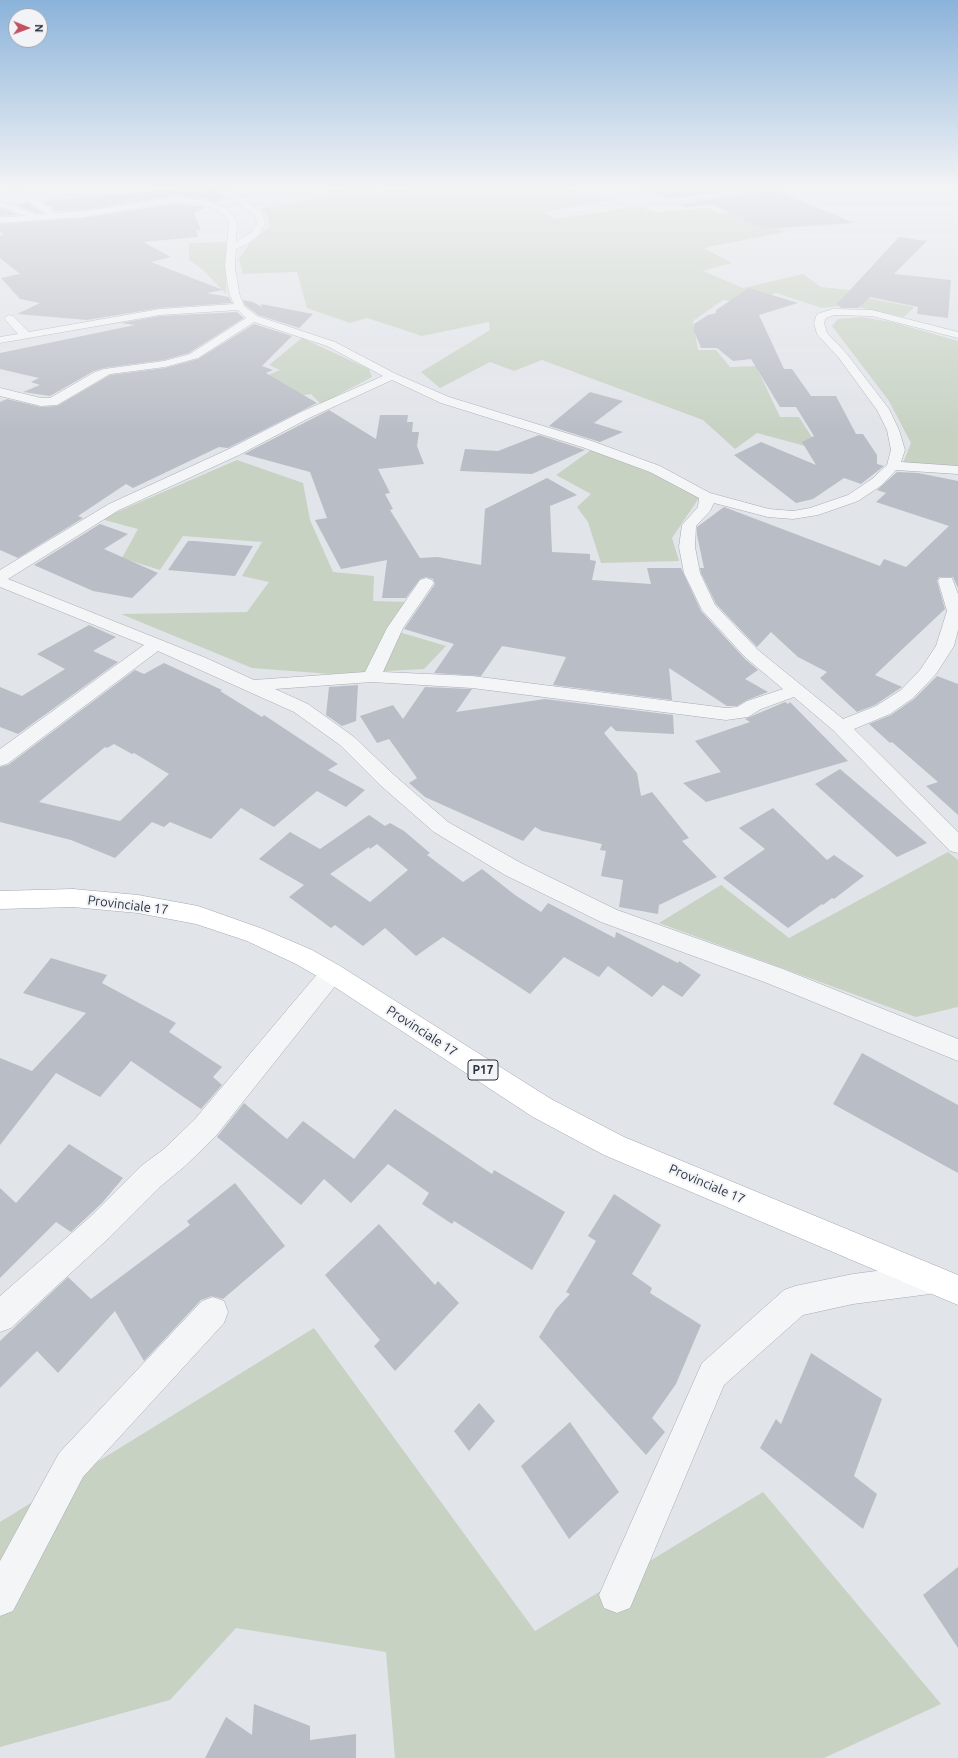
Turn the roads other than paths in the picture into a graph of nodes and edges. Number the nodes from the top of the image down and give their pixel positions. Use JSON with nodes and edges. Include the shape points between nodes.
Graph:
{"nodes":[{"id":1,"x":230,"y":268,"type":"edge"},
{"id":2,"x":240,"y":307,"type":"junction"},
{"id":3,"x":10,"y":318,"type":"dead end"},
{"id":4,"x":253,"y":318,"type":"junction"},
{"id":5,"x":26,"y":335,"type":"junction"},
{"id":6,"x":958,"y":335,"type":"edge"},
{"id":7,"x":0,"y":340,"type":"edge"},
{"id":8,"x":392,"y":376,"type":"junction"},
{"id":9,"x":0,"y":392,"type":"edge"},
{"id":10,"x":893,"y":466,"type":"junction"},
{"id":11,"x":958,"y":470,"type":"edge"},
{"id":12,"x":705,"y":496,"type":"junction"},
{"id":13,"x":0,"y":577,"type":"edge"},
{"id":14,"x":0,"y":581,"type":"edge"},
{"id":15,"x":946,"y":581,"type":"dead end"},
{"id":16,"x":426,"y":583,"type":"dead end"},
{"id":17,"x":156,"y":645,"type":"junction"},
{"id":18,"x":372,"y":677,"type":"junction"},
{"id":19,"x":251,"y":685,"type":"junction"},
{"id":20,"x":797,"y":690,"type":"junction"},
{"id":21,"x":841,"y":727,"type":"junction"},
{"id":22,"x":0,"y":759,"type":"edge"},
{"id":23,"x":958,"y":844,"type":"edge"},
{"id":24,"x":0,"y":900,"type":"edge"},
{"id":25,"x":332,"y":973,"type":"junction"},
{"id":26,"x":958,"y":1050,"type":"edge"},
{"id":27,"x":944,"y":1284,"type":"edge"},
{"id":28,"x":213,"y":1312,"type":"dead end"},
{"id":29,"x":0,"y":1317,"type":"edge"},
{"id":30,"x":617,"y":1594,"type":"dead end"},
{"id":31,"x":0,"y":1598,"type":"edge"}],
"edges":[{"from":1,"to":2,"type":"street","via":[[234,294]]},
{"from":2,"to":4,"type":"street"},
{"from":2,"to":5,"type":"street","via":[[160,312]]},
{"from":3,"to":5,"type":"street"},
{"from":4,"to":8,"type":"street","via":[[331,344]]},
{"from":4,"to":9,"type":"street","via":[[194,356],[164,364],[108,370],[53,402],[41,402]]},
{"from":5,"to":7,"type":"street"},
{"from":6,"to":10,"type":"street","via":[[872,313],[833,312],[821,316],[819,323],[822,334],[843,356],[883,409],[893,430],[898,450]]},
{"from":8,"to":12,"type":"street","via":[[445,400],[587,444],[655,469]]},
{"from":8,"to":13,"type":"street","via":[[114,507]]},
{"from":10,"to":11,"type":"street"},
{"from":10,"to":12,"type":"street","via":[[877,482],[853,498],[813,512],[793,515],[768,513]]},
{"from":12,"to":20,"type":"street","via":[[705,508],[689,526],[687,547],[692,573],[708,607],[752,654]]},
{"from":14,"to":17,"type":"street"},
{"from":15,"to":21,"type":"street","via":[[955,611],[945,646],[927,674],[907,694],[883,710]]},
{"from":16,"to":18,"type":"street","via":[[395,628]]},
{"from":17,"to":19,"type":"street"},
{"from":17,"to":22,"type":"street"},
{"from":18,"to":19,"type":"street"},
{"from":18,"to":20,"type":"street","via":[[472,682],[726,714],[741,713],[754,705]]},
{"from":19,"to":26,"type":"street","via":[[301,708],[347,741],[441,827],[513,869],[609,916],[776,976]]},
{"from":20,"to":21,"type":"street"},
{"from":21,"to":23,"type":"street"},
{"from":24,"to":25,"type":"main road","name":"Provinciale 17","number":"P17","via":[[73,898],[138,904],[198,915],[255,935]]},
{"from":25,"to":27,"type":"main road","name":"Provinciale 17","number":"P17","via":[[542,1108],[614,1146]]},
{"from":25,"to":29,"type":"street","via":[[206,1128]]},
{"from":27,"to":30,"type":"street","via":[[853,1290],[795,1301],[713,1374]]},
{"from":28,"to":31,"type":"street","via":[[71,1465]]}]}
